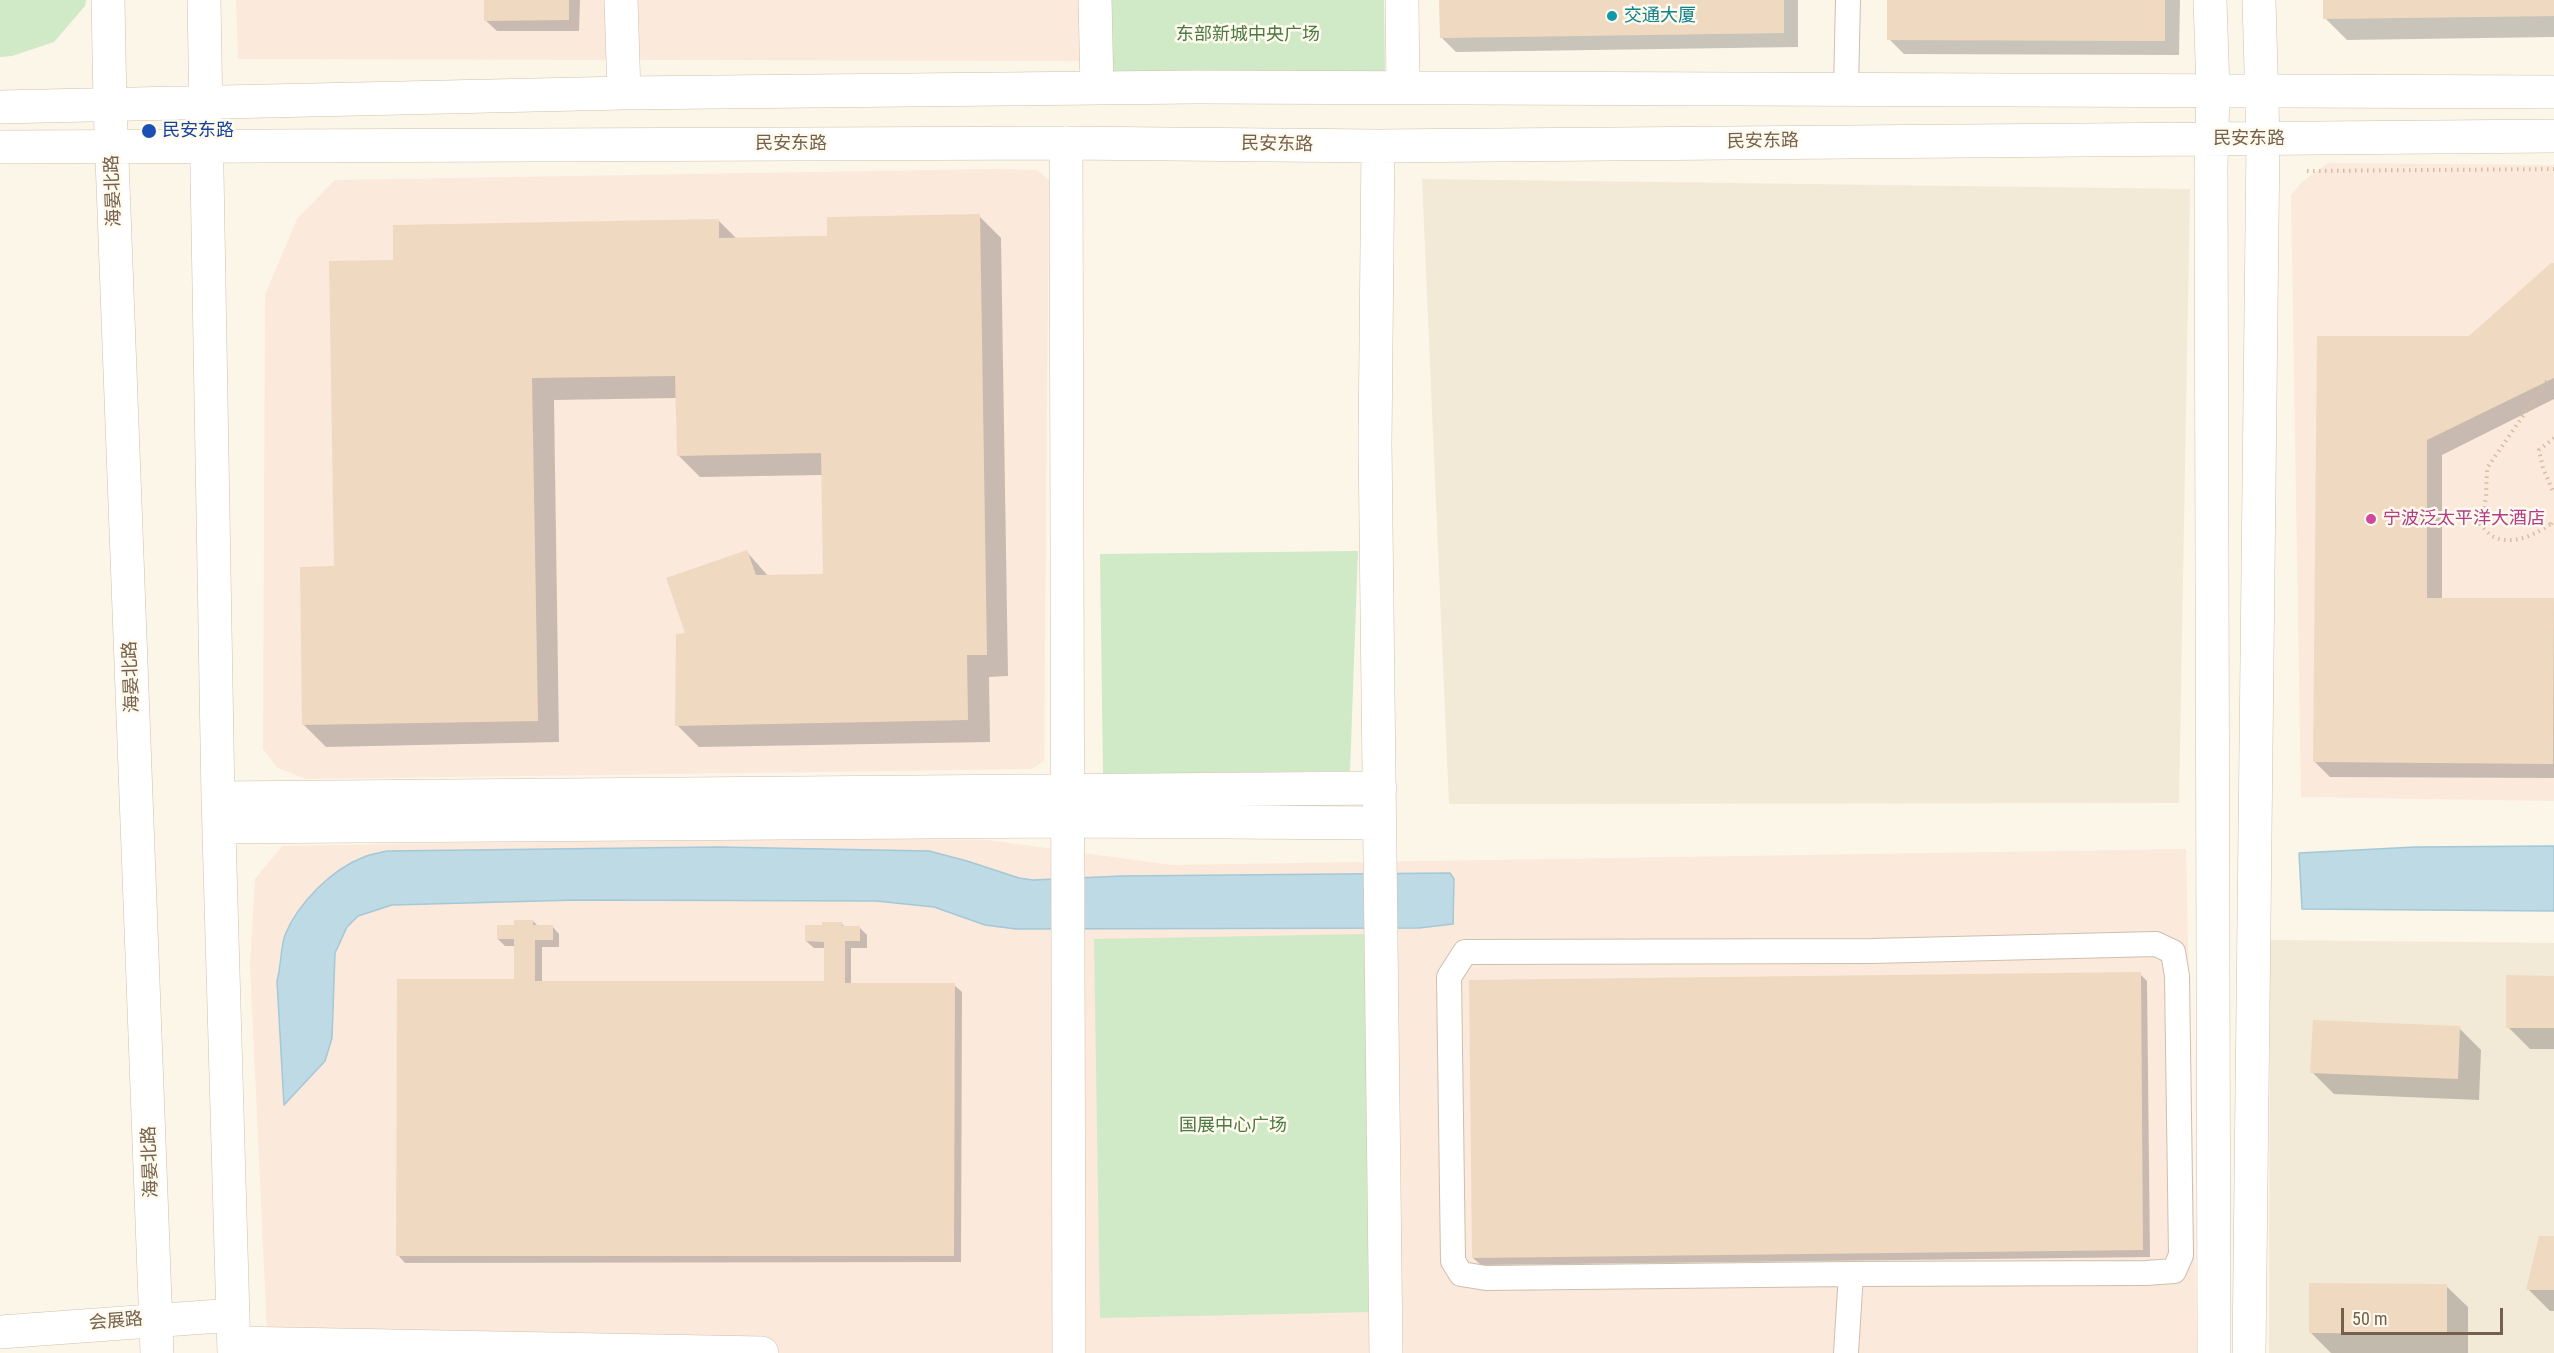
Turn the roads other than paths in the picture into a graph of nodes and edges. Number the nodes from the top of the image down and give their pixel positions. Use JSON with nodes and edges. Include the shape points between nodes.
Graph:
{"nodes":[{"id":1,"x":108,"y":0,"type":"edge"},
{"id":2,"x":204,"y":0,"type":"edge"},
{"id":3,"x":621,"y":0,"type":"edge"},
{"id":4,"x":1095,"y":0,"type":"edge"},
{"id":5,"x":1402,"y":0,"type":"edge"},
{"id":6,"x":1848,"y":0,"type":"edge"},
{"id":7,"x":2210,"y":0,"type":"edge"},
{"id":8,"x":2259,"y":0,"type":"edge"},
{"id":9,"x":1097,"y":88,"type":"junction"},
{"id":10,"x":1403,"y":88,"type":"junction"},
{"id":11,"x":1846,"y":89,"type":"junction"},
{"id":12,"x":2213,"y":90,"type":"junction"},
{"id":13,"x":2261,"y":90,"type":"junction"},
{"id":14,"x":2554,"y":92,"type":"edge"},
{"id":15,"x":624,"y":93,"type":"junction"},
{"id":16,"x":205,"y":104,"type":"junction"},
{"id":17,"x":110,"y":105,"type":"junction"},
{"id":18,"x":0,"y":107,"type":"edge"},
{"id":19,"x":2554,"y":136,"type":"edge"},
{"id":20,"x":2211,"y":139,"type":"junction"},
{"id":21,"x":2263,"y":139,"type":"junction"},
{"id":22,"x":1066,"y":143,"type":"junction"},
{"id":23,"x":112,"y":146,"type":"junction"},
{"id":24,"x":207,"y":146,"type":"junction"},
{"id":25,"x":1378,"y":146,"type":"junction"},
{"id":26,"x":0,"y":147,"type":"edge"},
{"id":27,"x":1380,"y":788,"type":"junction"},
{"id":28,"x":1067,"y":806,"type":"junction"},
{"id":29,"x":219,"y":813,"type":"junction"},
{"id":30,"x":1380,"y":824,"type":"junction"},
{"id":31,"x":1851,"y":1274,"type":"junction"},
{"id":32,"x":157,"y":1319,"type":"junction"},
{"id":33,"x":0,"y":1332,"type":"edge"},
{"id":34,"x":234,"y":1337,"type":"edge"},
{"id":35,"x":157,"y":1353,"type":"edge"},
{"id":36,"x":762,"y":1353,"type":"edge"},
{"id":37,"x":1069,"y":1353,"type":"edge"},
{"id":38,"x":1386,"y":1353,"type":"edge"},
{"id":39,"x":1846,"y":1353,"type":"edge"},
{"id":40,"x":2214,"y":1353,"type":"edge"},
{"id":41,"x":2249,"y":1353,"type":"edge"}],
"edges":[{"from":1,"to":17,"type":"main road","name":"海晏北路"},
{"from":2,"to":16,"type":"main road"},
{"from":3,"to":15,"type":"main road"},
{"from":4,"to":9,"type":"main road"},
{"from":5,"to":10,"type":"main road"},
{"from":6,"to":11,"type":"street"},
{"from":7,"to":12,"type":"main road"},
{"from":8,"to":13,"type":"main road"},
{"from":9,"to":10,"type":"main road"},
{"from":9,"to":15,"type":"main road"},
{"from":10,"to":11,"type":"main road"},
{"from":11,"to":12,"type":"main road"},
{"from":12,"to":13,"type":"main road"},
{"from":12,"to":20,"type":"main road"},
{"from":13,"to":14,"type":"main road"},
{"from":13,"to":21,"type":"main road"},
{"from":15,"to":16,"type":"main road"},
{"from":16,"to":17,"type":"main road"},
{"from":16,"to":24,"type":"main road"},
{"from":17,"to":18,"type":"main road"},
{"from":17,"to":23,"type":"main road","name":"海晏北路"},
{"from":19,"to":21,"type":"main road","name":"民安东路"},
{"from":20,"to":21,"type":"main road","name":"民安东路"},
{"from":20,"to":25,"type":"main road","name":"民安东路"},
{"from":20,"to":40,"type":"main road"},
{"from":21,"to":41,"type":"main road"},
{"from":22,"to":24,"type":"main road","name":"民安东路"},
{"from":22,"to":25,"type":"main road","name":"民安东路"},
{"from":22,"to":28,"type":"main road"},
{"from":23,"to":24,"type":"main road","name":"民安东路"},
{"from":23,"to":26,"type":"main road","name":"民安东路"},
{"from":23,"to":32,"type":"main road","name":"海晏北路"},
{"from":24,"to":29,"type":"main road"},
{"from":25,"to":27,"type":"main road","via":[[1375,443]]},
{"from":27,"to":28,"type":"main road"},
{"from":27,"to":30,"type":"main road"},
{"from":28,"to":29,"type":"main road"},
{"from":28,"to":30,"type":"main road"},
{"from":28,"to":37,"type":"main road"},
{"from":29,"to":34,"type":"main road"},
{"from":30,"to":38,"type":"main road"},
{"from":31,"to":31,"type":"street","via":[[1486,1278],[1461,1274],[1453,1261],[1449,977],[1465,952],[1860,951],[2156,944],[2173,952],[2178,976],[2181,1255],[2174,1271]]},
{"from":31,"to":39,"type":"street"},
{"from":32,"to":33,"type":"main road","name":"会展路"},
{"from":32,"to":34,"type":"main road","name":"会展路"},
{"from":32,"to":35,"type":"main road","name":"海晏北路"},
{"from":34,"to":36,"type":"main road","name":"会展路"}]}
